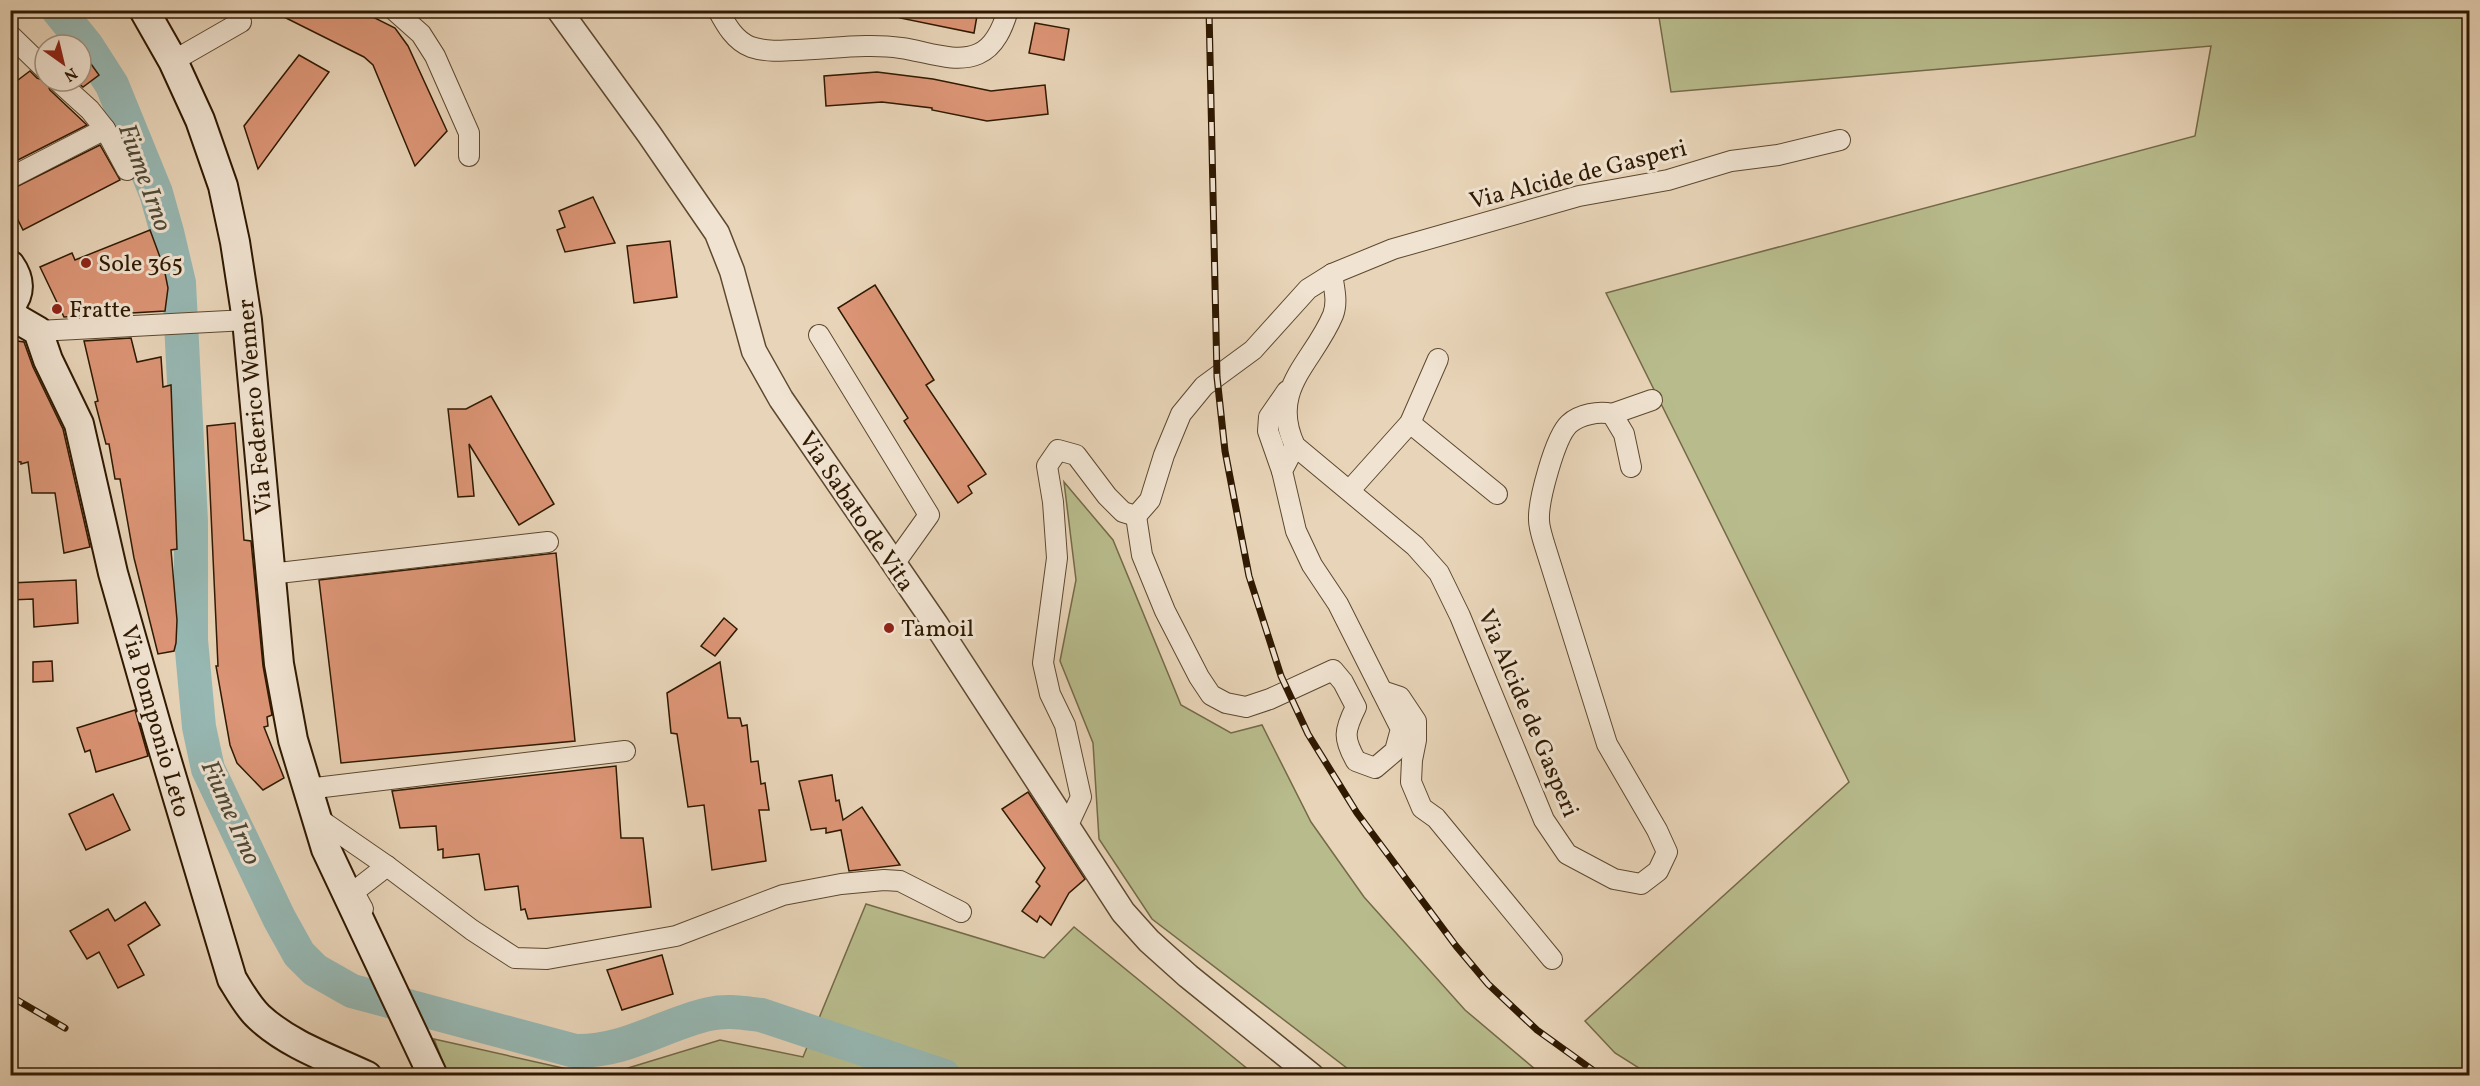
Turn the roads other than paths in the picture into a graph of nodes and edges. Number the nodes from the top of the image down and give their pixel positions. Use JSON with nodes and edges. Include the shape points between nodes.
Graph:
{"nodes":[{"id":1,"x":144,"y":10,"type":"edge"},
{"id":2,"x":394,"y":10,"type":"edge"},
{"id":3,"x":559,"y":10,"type":"edge"},
{"id":4,"x":718,"y":10,"type":"edge"},
{"id":5,"x":1008,"y":10,"type":"edge"},
{"id":6,"x":241,"y":22,"type":"dead end"},
{"id":7,"x":10,"y":35,"type":"edge"},
{"id":8,"x":33,"y":57,"type":"edge"},
{"id":9,"x":173,"y":61,"type":"junction"},
{"id":10,"x":71,"y":93,"type":"edge"},
{"id":11,"x":105,"y":129,"type":"junction"},
{"id":12,"x":1840,"y":140,"type":"dead end"},
{"id":13,"x":469,"y":156,"type":"dead end"},
{"id":14,"x":127,"y":170,"type":"dead end"},
{"id":15,"x":10,"y":178,"type":"edge"},
{"id":16,"x":10,"y":265,"type":"edge"},
{"id":17,"x":1332,"y":274,"type":"junction"},
{"id":18,"x":10,"y":306,"type":"edge"},
{"id":19,"x":10,"y":319,"type":"edge"},
{"id":20,"x":247,"y":320,"type":"junction"},
{"id":21,"x":38,"y":331,"type":"junction"},
{"id":22,"x":819,"y":335,"type":"dead end"},
{"id":23,"x":1438,"y":359,"type":"dead end"},
{"id":24,"x":1290,"y":386,"type":"junction"},
{"id":25,"x":1652,"y":400,"type":"dead end"},
{"id":26,"x":1612,"y":414,"type":"junction"},
{"id":27,"x":1410,"y":423,"type":"junction"},
{"id":28,"x":1295,"y":446,"type":"junction"},
{"id":29,"x":1630,"y":467,"type":"dead end"},
{"id":30,"x":1282,"y":471,"type":"junction"},
{"id":31,"x":1350,"y":490,"type":"junction"},
{"id":32,"x":1497,"y":494,"type":"dead end"},
{"id":33,"x":1136,"y":516,"type":"junction"},
{"id":34,"x":548,"y":542,"type":"dead end"},
{"id":35,"x":894,"y":564,"type":"junction"},
{"id":36,"x":270,"y":574,"type":"junction"},
{"id":37,"x":1382,"y":691,"type":"junction"},
{"id":38,"x":625,"y":751,"type":"dead end"},
{"id":39,"x":307,"y":789,"type":"junction"},
{"id":40,"x":316,"y":817,"type":"junction"},
{"id":41,"x":1067,"y":827,"type":"junction"},
{"id":42,"x":387,"y":866,"type":"junction"},
{"id":43,"x":961,"y":912,"type":"dead end"},
{"id":44,"x":1552,"y":959,"type":"dead end"},
{"id":45,"x":381,"y":965,"type":"junction"},
{"id":46,"x":367,"y":1076,"type":"edge"},
{"id":47,"x":433,"y":1076,"type":"edge"},
{"id":48,"x":1312,"y":1076,"type":"edge"}],
"edges":[{"from":1,"to":9,"type":"main road","name":"Via Federico Wenner"},
{"from":2,"to":13,"type":"street","via":[[421,34],[435,56],[469,133]]},
{"from":3,"to":35,"type":"street","name":"Via Sabato de Vita","via":[[717,233],[762,369]]},
{"from":4,"to":5,"type":"street","via":[[739,41],[762,50],[871,46],[964,58],[980,54],[990,44],[1003,29]]},
{"from":6,"to":9,"type":"street"},
{"from":7,"to":8,"type":"street"},
{"from":9,"to":20,"type":"main road","name":"Via Federico Wenner","via":[[200,120],[223,186]]},
{"from":10,"to":11,"type":"street"},
{"from":11,"to":14,"type":"street"},
{"from":11,"to":15,"type":"street"},
{"from":12,"to":17,"type":"street","name":"Via Alcide de Gasperi","via":[[1731,161],[1668,180],[1579,196],[1393,249]]},
{"from":16,"to":18,"type":"main road","via":[[18,292]]},
{"from":17,"to":24,"type":"street","via":[[1334,314]]},
{"from":17,"to":33,"type":"street","name":"Via Alcide de Gasperi","via":[[1308,289],[1253,350],[1204,386],[1186,407],[1164,455],[1150,500]]},
{"from":19,"to":21,"type":"main road"},
{"from":20,"to":21,"type":"street"},
{"from":20,"to":36,"type":"main road","name":"Via Federico Wenner"},
{"from":21,"to":46,"type":"main road","name":"Via Pomponio Leto","via":[[79,424],[113,573],[232,979],[259,1017],[278,1031]]},
{"from":22,"to":35,"type":"street","via":[[929,515]]},
{"from":23,"to":27,"type":"street"},
{"from":24,"to":28,"type":"street","via":[[1287,430]]},
{"from":24,"to":30,"type":"street","via":[[1269,417],[1268,431]]},
{"from":25,"to":26,"type":"street"},
{"from":26,"to":29,"type":"street","via":[[1624,434]]},
{"from":26,"to":31,"type":"street","name":"Via Alcide de Gasperi","via":[[1598,411],[1569,424],[1544,481],[1539,520],[1607,744],[1667,852],[1658,871],[1641,884],[1614,879],[1568,854],[1544,820],[1439,573],[1415,546]]},
{"from":27,"to":31,"type":"street"},
{"from":27,"to":32,"type":"street"},
{"from":28,"to":30,"type":"street"},
{"from":28,"to":31,"type":"street","name":"Via Alcide de Gasperi"},
{"from":30,"to":37,"type":"street","via":[[1296,531]]},
{"from":33,"to":37,"type":"street","via":[[1142,555],[1165,610],[1211,695],[1246,707],[1333,670],[1356,707],[1347,725],[1346,743],[1356,761],[1375,768],[1395,751],[1401,729]]},
{"from":33,"to":41,"type":"street","via":[[1123,512],[1107,496],[1076,455],[1058,450],[1047,466],[1057,558],[1043,663],[1050,694],[1065,725],[1081,797]]},
{"from":34,"to":36,"type":"street"},
{"from":35,"to":41,"type":"street","name":"Via Sabato de Vita"},
{"from":36,"to":39,"type":"main road","name":"Via Federico Wenner","via":[[284,701]]},
{"from":37,"to":44,"type":"street","via":[[1400,697],[1416,721],[1412,782],[1422,808],[1436,818]]},
{"from":38,"to":39,"type":"street"},
{"from":39,"to":40,"type":"main road","name":"Via Federico Wenner"},
{"from":40,"to":42,"type":"street"},
{"from":40,"to":45,"type":"main road","name":"Via Federico Wenner","via":[[326,849]]},
{"from":41,"to":48,"type":"street","name":"Via Sabato de Vita","via":[[1123,912],[1149,941]]},
{"from":42,"to":43,"type":"street","via":[[503,951],[531,960],[676,936],[783,895],[841,884],[900,881]]},
{"from":42,"to":45,"type":"street","name":"Via Federico Wenner","via":[[356,890],[377,936]]},
{"from":45,"to":47,"type":"main road","name":"Via Federico Wenner"}]}
